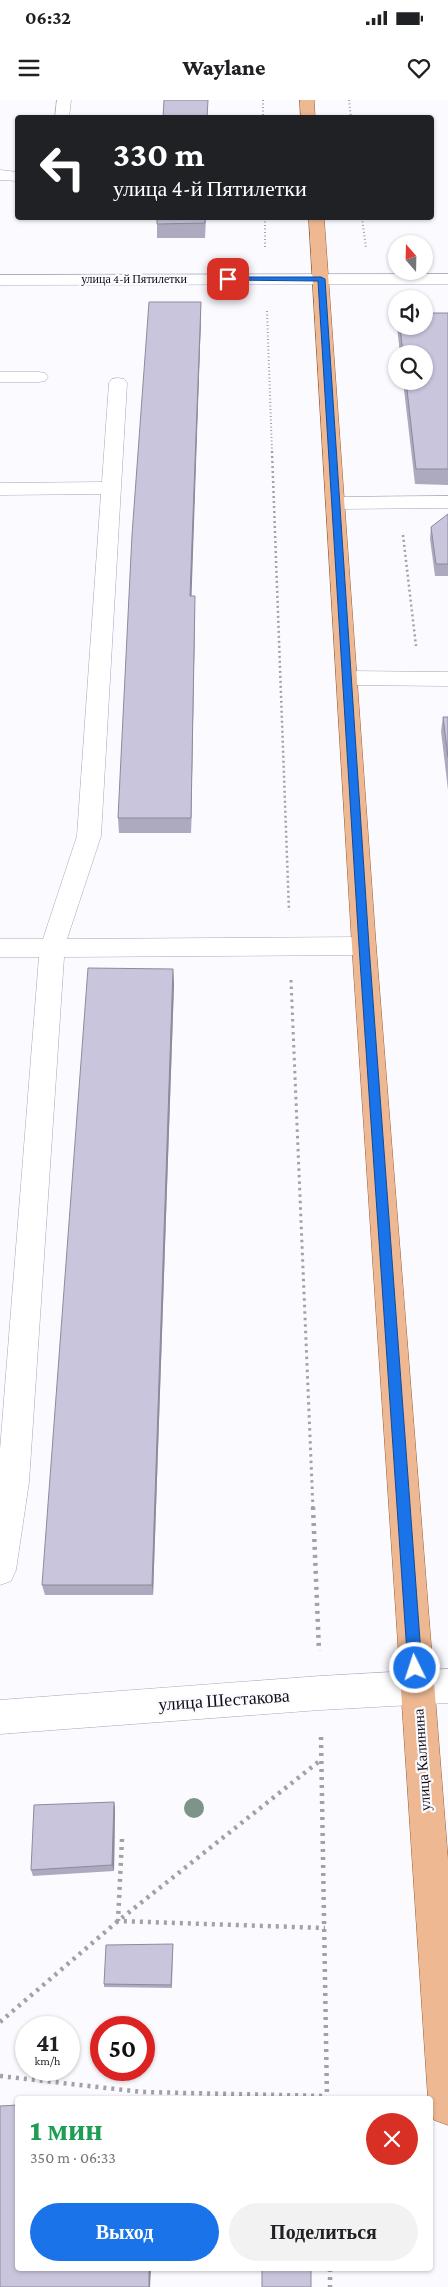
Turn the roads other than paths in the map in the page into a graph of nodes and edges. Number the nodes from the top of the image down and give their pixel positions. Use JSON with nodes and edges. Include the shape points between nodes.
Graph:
{"nodes":[{"id":1,"x":64,"y":100,"type":"edge"},
{"id":2,"x":307,"y":100,"type":"edge"},
{"id":3,"x":62,"y":115,"type":"edge"},
{"id":4,"x":308,"y":115,"type":"edge"},
{"id":5,"x":0,"y":175,"type":"edge"},
{"id":6,"x":15,"y":177,"type":"edge"},
{"id":7,"x":316,"y":220,"type":"edge"},
{"id":8,"x":321,"y":279,"type":"junction"},
{"id":9,"x":448,"y":279,"type":"edge"},
{"id":10,"x":0,"y":280,"type":"edge"},
{"id":11,"x":39,"y":376,"type":"dead end"},
{"id":12,"x":0,"y":377,"type":"edge"},
{"id":13,"x":118,"y":383,"type":"dead end"},
{"id":14,"x":111,"y":488,"type":"junction"},
{"id":15,"x":0,"y":489,"type":"edge"},
{"id":16,"x":448,"y":502,"type":"edge"},
{"id":17,"x":336,"y":503,"type":"junction"},
{"id":18,"x":348,"y":678,"type":"junction"},
{"id":19,"x":448,"y":679,"type":"edge"},
{"id":20,"x":364,"y":946,"type":"junction"},
{"id":21,"x":0,"y":948,"type":"edge"},
{"id":22,"x":52,"y":948,"type":"junction"},
{"id":23,"x":7,"y":1483,"type":"edge"},
{"id":24,"x":0,"y":1570,"type":"edge"},
{"id":25,"x":432,"y":1686,"type":"edge"},
{"id":26,"x":0,"y":1717,"type":"edge"},
{"id":27,"x":448,"y":2106,"type":"edge"}],
"edges":[{"from":1,"to":3,"type":"street"},
{"from":2,"to":4,"type":"main road"},
{"from":5,"to":6,"type":"street"},
{"from":7,"to":8,"type":"main road","name":"улица Калинина"},
{"from":8,"to":9,"type":"street","name":"улица 4-й Пятилетки"},
{"from":8,"to":10,"type":"street","name":"улица 4-й Пятилетки"},
{"from":8,"to":17,"type":"main road","name":"улица Калинина"},
{"from":11,"to":12,"type":"street"},
{"from":13,"to":14,"type":"street"},
{"from":14,"to":15,"type":"street"},
{"from":14,"to":22,"type":"street","via":[[89,836]]},
{"from":16,"to":17,"type":"street"},
{"from":17,"to":18,"type":"main road","name":"улица Калинина"},
{"from":18,"to":19,"type":"street"},
{"from":18,"to":20,"type":"main road","name":"улица Калинина"},
{"from":20,"to":22,"type":"street"},
{"from":20,"to":25,"type":"main road","name":"улица Калинина"},
{"from":21,"to":22,"type":"street"},
{"from":22,"to":23,"type":"street"},
{"from":23,"to":24,"type":"street"},
{"from":25,"to":26,"type":"street","name":"улица Шестакова"},
{"from":25,"to":27,"type":"main road","name":"улица Калинина"}]}
